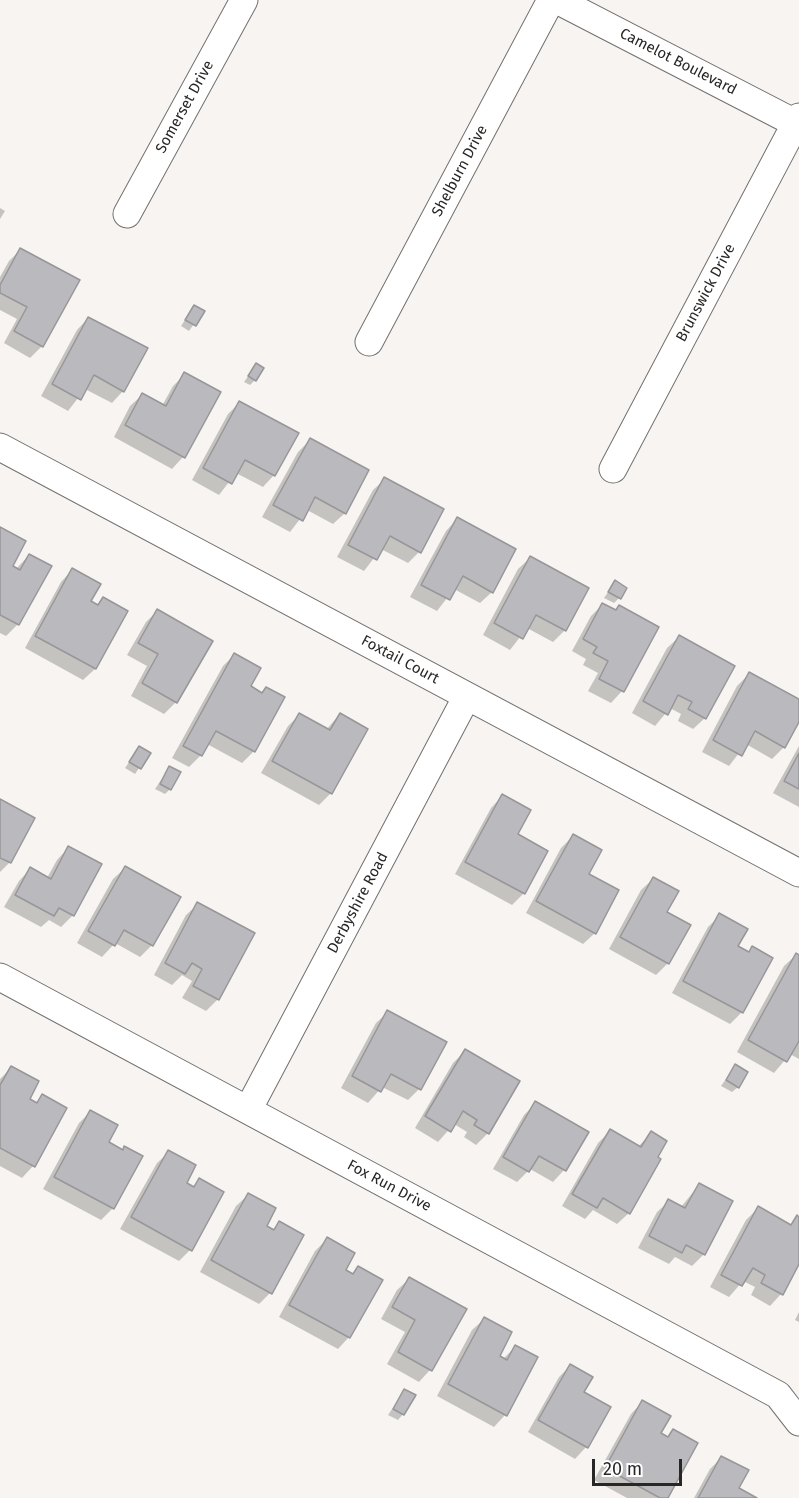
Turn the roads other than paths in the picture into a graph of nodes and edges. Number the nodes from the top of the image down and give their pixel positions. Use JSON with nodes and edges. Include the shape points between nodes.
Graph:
{"nodes":[{"id":1,"x":244,"y":0,"type":"edge"},
{"id":2,"x":551,"y":0,"type":"edge"},
{"id":3,"x":557,"y":0,"type":"edge"},
{"id":4,"x":798,"y":122,"type":"edge"},
{"id":5,"x":127,"y":214,"type":"dead end"},
{"id":6,"x":369,"y":342,"type":"dead end"},
{"id":7,"x":0,"y":447,"type":"edge"},
{"id":8,"x":613,"y":469,"type":"dead end"},
{"id":9,"x":467,"y":696,"type":"junction"},
{"id":10,"x":799,"y":873,"type":"edge"},
{"id":11,"x":0,"y":977,"type":"edge"},
{"id":12,"x":248,"y":1110,"type":"junction"},
{"id":13,"x":789,"y":1395,"type":"edge"},
{"id":14,"x":799,"y":1422,"type":"edge"}],
"edges":[{"from":1,"to":5,"type":"street","name":"Somerset Drive"},
{"from":2,"to":6,"type":"street","name":"Shelburn Drive"},
{"from":3,"to":4,"type":"street","name":"Camelot Boulevard"},
{"from":4,"to":8,"type":"street","name":"Brunswick Drive"},
{"from":7,"to":9,"type":"street","name":"Foxtail Court"},
{"from":9,"to":10,"type":"street","name":"Foxtail Court"},
{"from":9,"to":12,"type":"street","name":"Derbyshire Road"},
{"from":11,"to":12,"type":"street","name":"Fox Run Drive"},
{"from":12,"to":13,"type":"street","name":"Fox Run Drive"},
{"from":13,"to":14,"type":"street","name":"Fox Run Drive"}]}
